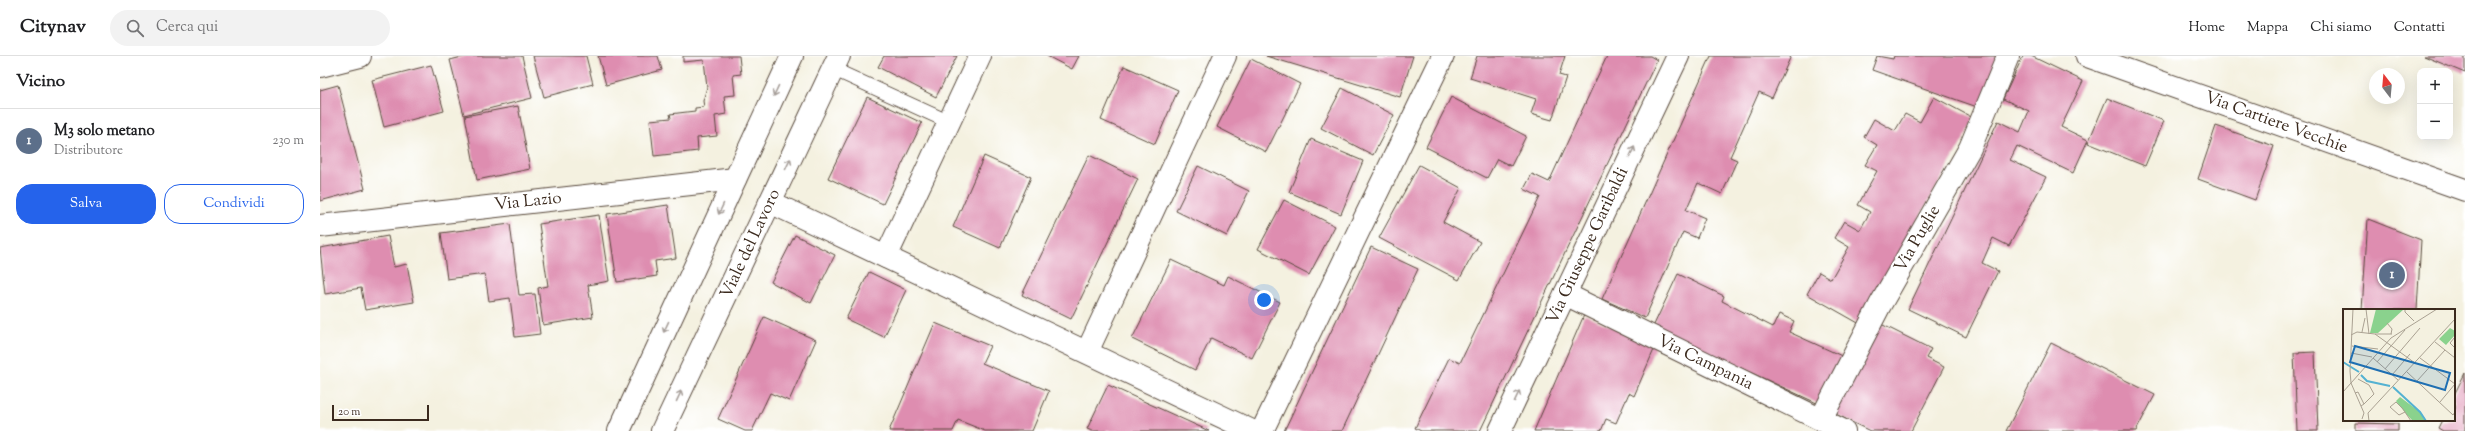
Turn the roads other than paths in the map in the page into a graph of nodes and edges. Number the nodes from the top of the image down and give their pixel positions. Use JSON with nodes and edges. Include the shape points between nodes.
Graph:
{"nodes":[{"id":1,"x":360,"y":56,"type":"edge"},
{"id":2,"x":792,"y":56,"type":"edge"},
{"id":3,"x":980,"y":56,"type":"edge"},
{"id":4,"x":1225,"y":56,"type":"edge"},
{"id":5,"x":1443,"y":56,"type":"edge"},
{"id":6,"x":2008,"y":56,"type":"edge"},
{"id":7,"x":2087,"y":56,"type":"edge"},
{"id":8,"x":1675,"y":58,"type":"edge"},
{"id":9,"x":836,"y":62,"type":"edge"},
{"id":10,"x":320,"y":66,"type":"edge"},
{"id":11,"x":949,"y":122,"type":"junction"},
{"id":12,"x":735,"y":179,"type":"junction"},
{"id":13,"x":2465,"y":190,"type":"edge"},
{"id":14,"x":770,"y":202,"type":"junction"},
{"id":15,"x":320,"y":226,"type":"edge"},
{"id":16,"x":886,"y":257,"type":"junction"},
{"id":17,"x":1565,"y":294,"type":"junction"},
{"id":18,"x":1086,"y":352,"type":"junction"},
{"id":19,"x":1821,"y":419,"type":"junction"},
{"id":20,"x":619,"y":431,"type":"edge"},
{"id":21,"x":662,"y":431,"type":"edge"},
{"id":22,"x":1252,"y":431,"type":"edge"},
{"id":23,"x":1262,"y":431,"type":"edge"},
{"id":24,"x":1500,"y":431,"type":"edge"},
{"id":25,"x":1844,"y":431,"type":"edge"}],
"edges":[{"from":1,"to":10,"type":"street"},
{"from":2,"to":12,"type":"street","one_way":true},
{"from":3,"to":11,"type":"street"},
{"from":4,"to":18,"type":"street"},
{"from":5,"to":23,"type":"street"},
{"from":6,"to":19,"type":"street","name":"Via Puglie","via":[[1970,148],[1880,304]]},
{"from":7,"to":13,"type":"street","name":"Via Cartiere Vecchie"},
{"from":17,"to":8,"type":"street","name":"Via Giuseppe Garibaldi","one_way":true},
{"from":9,"to":11,"type":"lane"},
{"from":14,"to":9,"type":"street","name":"Viale del Lavoro","one_way":true},
{"from":11,"to":16,"type":"street"},
{"from":12,"to":15,"type":"street","name":"Via Lazio"},
{"from":12,"to":20,"type":"street","one_way":true},
{"from":14,"to":16,"type":"street"},
{"from":21,"to":14,"type":"street","name":"Viale del Lavoro","one_way":true},
{"from":16,"to":18,"type":"street"},
{"from":17,"to":19,"type":"street","name":"Via Campania"},
{"from":24,"to":17,"type":"street","name":"Via Giuseppe Garibaldi","one_way":true},
{"from":18,"to":22,"type":"street"},
{"from":19,"to":25,"type":"street","name":"Via Campania"}]}
